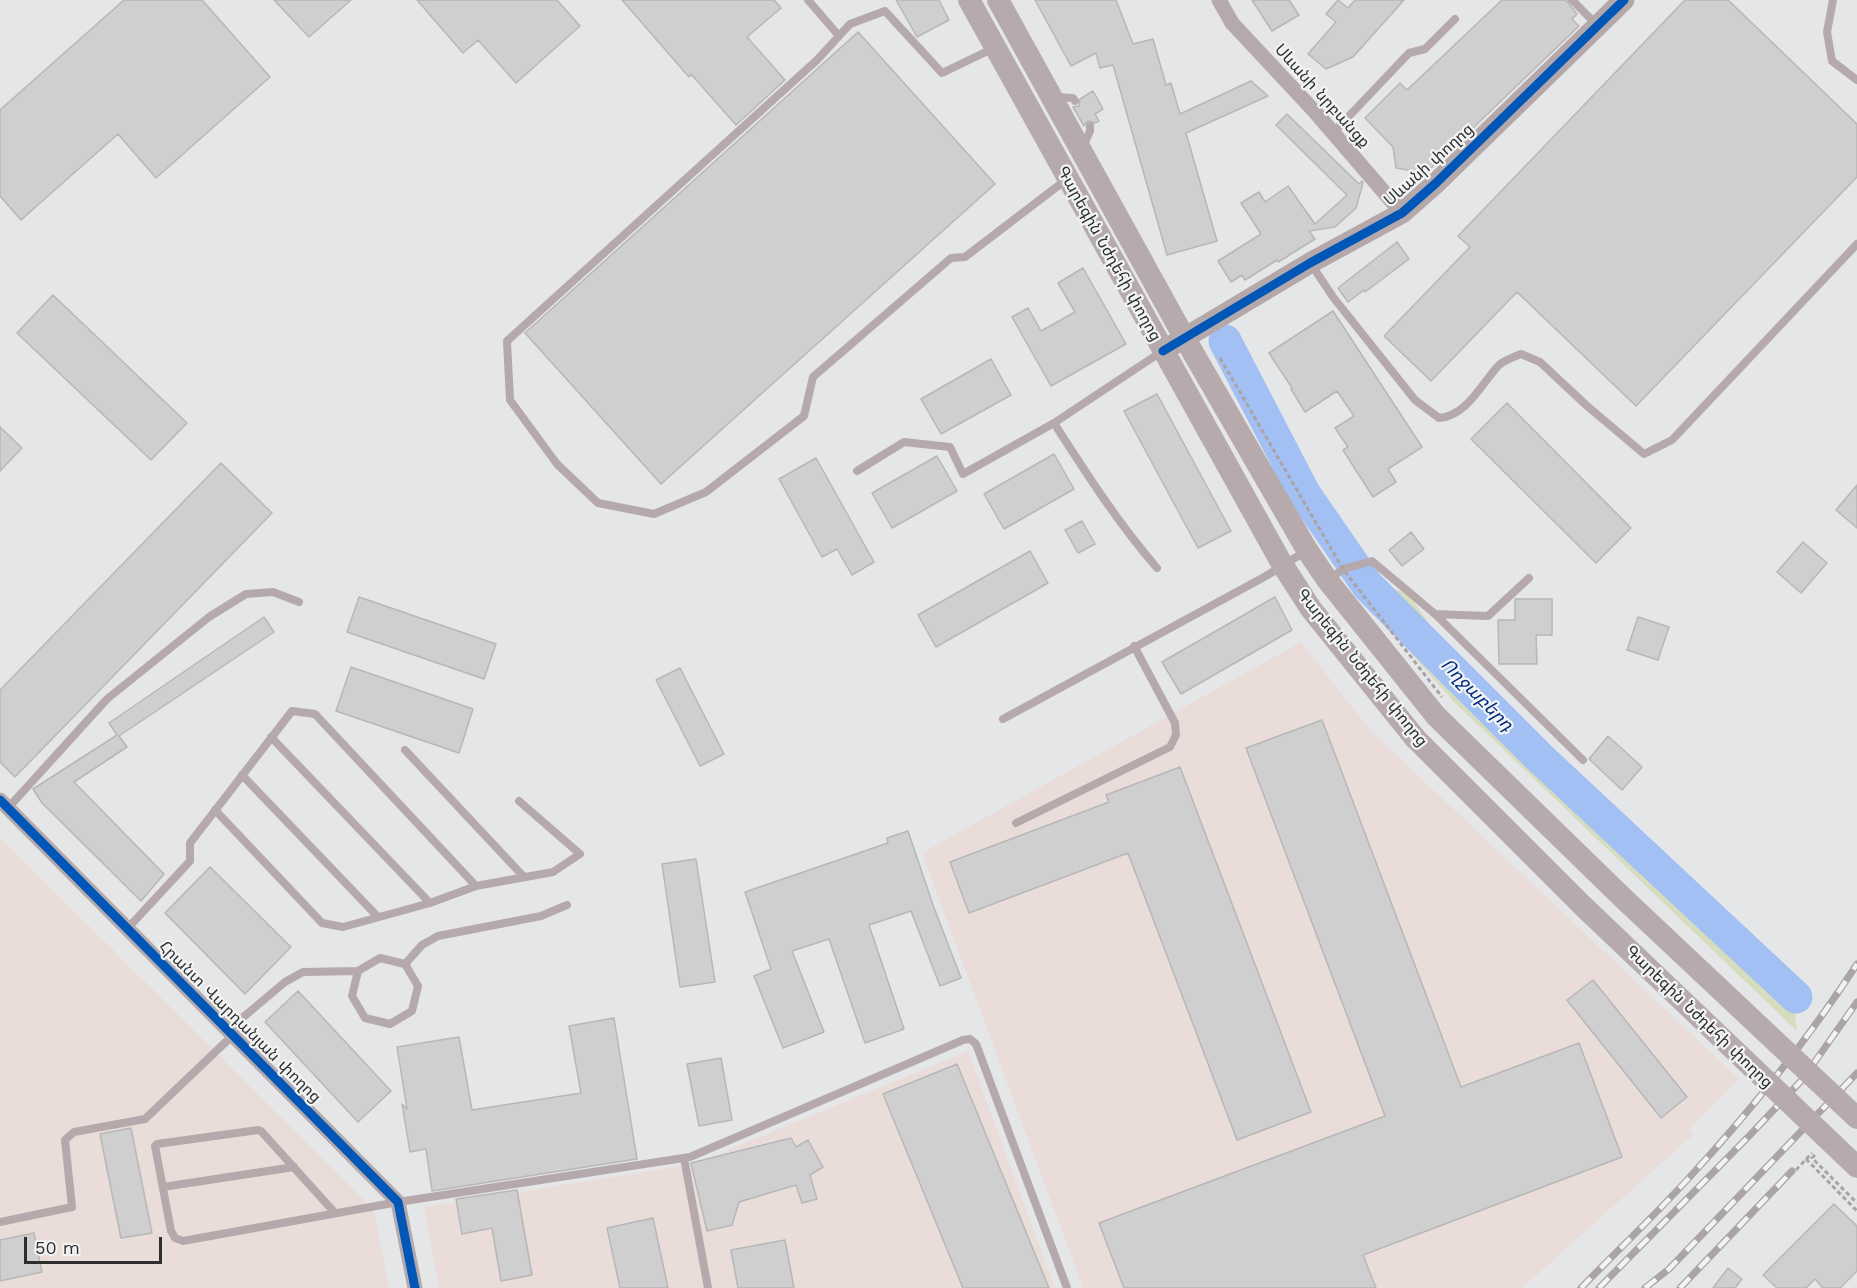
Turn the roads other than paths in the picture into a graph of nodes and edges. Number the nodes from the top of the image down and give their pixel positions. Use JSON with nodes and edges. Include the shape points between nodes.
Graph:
{"nodes":[{"id":1,"x":808,"y":0,"type":"edge"},
{"id":2,"x":969,"y":0,"type":"edge"},
{"id":3,"x":998,"y":0,"type":"edge"},
{"id":4,"x":1220,"y":0,"type":"edge"},
{"id":5,"x":1572,"y":0,"type":"edge"},
{"id":6,"x":1624,"y":0,"type":"edge"},
{"id":7,"x":1833,"y":0,"type":"edge"},
{"id":8,"x":1455,"y":19,"type":"dead end"},
{"id":9,"x":1598,"y":26,"type":"junction"},
{"id":10,"x":839,"y":36,"type":"junction"},
{"id":11,"x":995,"y":48,"type":"junction"},
{"id":12,"x":1857,"y":80,"type":"edge"},
{"id":13,"x":1051,"y":96,"type":"junction"},
{"id":14,"x":1076,"y":101,"type":"dead end"},
{"id":15,"x":1090,"y":126,"type":"dead end"},
{"id":16,"x":1333,"y":133,"type":"junction"},
{"id":17,"x":1082,"y":152,"type":"junction"},
{"id":18,"x":1067,"y":178,"type":"junction"},
{"id":19,"x":1402,"y":213,"type":"junction"},
{"id":20,"x":1857,"y":244,"type":"edge"},
{"id":21,"x":1310,"y":263,"type":"junction"},
{"id":22,"x":1184,"y":337,"type":"junction"},
{"id":23,"x":1163,"y":351,"type":"junction"},
{"id":24,"x":1054,"y":423,"type":"junction"},
{"id":25,"x":857,"y":471,"type":"dead end"},
{"id":26,"x":1307,"y":550,"type":"junction"},
{"id":27,"x":1282,"y":564,"type":"junction"},
{"id":28,"x":1157,"y":568,"type":"dead end"},
{"id":29,"x":1340,"y":572,"type":"junction"},
{"id":30,"x":1529,"y":578,"type":"dead end"},
{"id":31,"x":299,"y":602,"type":"dead end"},
{"id":32,"x":1435,"y":614,"type":"junction"},
{"id":33,"x":1134,"y":646,"type":"junction"},
{"id":34,"x":1003,"y":719,"type":"dead end"},
{"id":35,"x":271,"y":737,"type":"junction"},
{"id":36,"x":405,"y":750,"type":"dead end"},
{"id":37,"x":1583,"y":760,"type":"dead end"},
{"id":38,"x":242,"y":775,"type":"junction"},
{"id":39,"x":519,"y":801,"type":"dead end"},
{"id":40,"x":4,"y":804,"type":"edge"},
{"id":41,"x":215,"y":810,"type":"junction"},
{"id":42,"x":1016,"y":823,"type":"dead end"},
{"id":43,"x":524,"y":877,"type":"junction"},
{"id":44,"x":476,"y":886,"type":"junction"},
{"id":45,"x":430,"y":903,"type":"junction"},
{"id":46,"x":567,"y":905,"type":"dead end"},
{"id":47,"x":378,"y":917,"type":"junction"},
{"id":48,"x":127,"y":929,"type":"junction"},
{"id":49,"x":405,"y":964,"type":"junction"},
{"id":50,"x":358,"y":971,"type":"junction"},
{"id":51,"x":229,"y":1034,"type":"junction"},
{"id":52,"x":1857,"y":1118,"type":"edge"},
{"id":53,"x":684,"y":1158,"type":"junction"},
{"id":54,"x":294,"y":1167,"type":"junction"},
{"id":55,"x":1857,"y":1167,"type":"edge"},
{"id":56,"x":163,"y":1187,"type":"junction"},
{"id":57,"x":398,"y":1202,"type":"junction"},
{"id":58,"x":335,"y":1213,"type":"junction"},
{"id":59,"x":0,"y":1222,"type":"edge"},
{"id":60,"x":415,"y":1288,"type":"edge"},
{"id":61,"x":708,"y":1288,"type":"edge"},
{"id":62,"x":1067,"y":1288,"type":"edge"}],
"edges":[{"from":1,"to":10,"type":"lane"},
{"from":2,"to":11,"type":"main road","name":"Գարեգին Նժդեհի փողոց"},
{"from":3,"to":13,"type":"main road","name":"Գարեգին Նժդեհի փողոց"},
{"from":4,"to":16,"type":"street","name":"Սևանի նրբանցք","via":[[1232,23]]},
{"from":5,"to":9,"type":"lane"},
{"from":6,"to":9,"type":"street","name":"Սևանի փողոց"},
{"from":7,"to":12,"type":"lane","via":[[1827,33],[1832,61]]},
{"from":8,"to":16,"type":"lane","via":[[1425,49],[1408,52]]},
{"from":9,"to":19,"type":"street","name":"Սևանի փողոց"},
{"from":10,"to":11,"type":"lane","via":[[850,24],[885,11],[942,73]]},
{"from":10,"to":18,"type":"lane","via":[[507,341],[510,400],[557,464],[598,503],[654,514],[706,492],[804,416],[813,377],[951,258],[965,257]]},
{"from":11,"to":18,"type":"main road","name":"Գարեգին Նժդեհի փողոց"},
{"from":13,"to":14,"type":"lane"},
{"from":13,"to":17,"type":"main road","name":"Գարեգին Նժդեհի փողոց"},
{"from":15,"to":17,"type":"lane"},
{"from":16,"to":19,"type":"street","name":"Սևանի նրբանցք"},
{"from":17,"to":22,"type":"main road","name":"Գարեգին Նժդեհի փողոց"},
{"from":18,"to":23,"type":"main road","name":"Գարեգին Նժդեհի փողոց"},
{"from":19,"to":21,"type":"street","name":"Սևանի փողոց"},
{"from":20,"to":21,"type":"lane","via":[[1672,441],[1644,454],[1540,362],[1521,354],[1501,363],[1462,409],[1439,418],[1415,400]]},
{"from":21,"to":22,"type":"street","name":"Սևանի փողոց"},
{"from":22,"to":23,"type":"street","name":"Սևանի փողոց"},
{"from":22,"to":26,"type":"main road","name":"Գարեգին Նժդեհի փողոց"},
{"from":23,"to":24,"type":"lane","name":"Սևանի փողոց"},
{"from":23,"to":27,"type":"main road","name":"Գարեգին Նժդեհի փողոց"},
{"from":24,"to":25,"type":"lane","name":"Սևանի փողոց","via":[[963,474],[950,447],[904,442]]},
{"from":24,"to":28,"type":"lane","via":[[1101,496]]},
{"from":26,"to":27,"type":"lane"},
{"from":26,"to":29,"type":"main road","name":"Գարեգին Նժդեհի փողոց"},
{"from":27,"to":33,"type":"lane"},
{"from":27,"to":55,"type":"main road","name":"Գարեգին Նժդեհի փողոց","bridge":true,"via":[[1311,609],[1415,738],[1584,907]]},
{"from":29,"to":32,"type":"lane","via":[[1372,561]]},
{"from":29,"to":52,"type":"main road","name":"Գարեգին Նժդեհի փողոց","bridge":true,"via":[[1439,706],[1632,906]]},
{"from":30,"to":32,"type":"lane","via":[[1488,616]]},
{"from":31,"to":40,"type":"lane","via":[[273,592],[246,594],[209,617],[107,699]]},
{"from":32,"to":37,"type":"lane"},
{"from":33,"to":34,"type":"lane"},
{"from":33,"to":42,"type":"lane","via":[[1175,723],[1176,735],[1170,747]]},
{"from":35,"to":38,"type":"lane"},
{"from":35,"to":44,"type":"lane","via":[[292,711],[315,714]]},
{"from":35,"to":45,"type":"lane"},
{"from":36,"to":43,"type":"lane"},
{"from":38,"to":41,"type":"lane"},
{"from":38,"to":47,"type":"lane"},
{"from":39,"to":43,"type":"lane","via":[[580,854],[553,872]]},
{"from":40,"to":48,"type":"street","name":"Հրանտ Վարդանյան փողոց"},
{"from":41,"to":47,"type":"lane","via":[[322,923],[343,927]]},
{"from":41,"to":48,"type":"lane","via":[[190,843],[190,861]]},
{"from":43,"to":44,"type":"lane"},
{"from":44,"to":45,"type":"lane"},
{"from":45,"to":47,"type":"lane"},
{"from":46,"to":49,"type":"lane","via":[[541,916],[438,936],[422,945]]},
{"from":48,"to":51,"type":"street","name":"Հրանտ Վարդանյան փողոց"},
{"from":49,"to":50,"type":"lane","via":[[380,958]]},
{"from":49,"to":50,"type":"lane","via":[[418,986],[412,1011],[390,1024],[365,1018],[352,996]]},
{"from":50,"to":51,"type":"lane","via":[[303,972],[285,982]]},
{"from":51,"to":57,"type":"street","name":"Հրանտ Վարդանյան փողոց"},
{"from":51,"to":59,"type":"lane","via":[[145,1119],[74,1132],[65,1140],[72,1207]]},
{"from":53,"to":57,"type":"lane"},
{"from":53,"to":61,"type":"lane"},
{"from":53,"to":62,"type":"lane","via":[[970,1040],[976,1044]]},
{"from":54,"to":56,"type":"lane"},
{"from":54,"to":56,"type":"lane","via":[[258,1130],[157,1144]]},
{"from":54,"to":58,"type":"lane"},
{"from":56,"to":58,"type":"lane","via":[[171,1231],[183,1241]]},
{"from":57,"to":58,"type":"lane"},
{"from":57,"to":60,"type":"street"}]}
